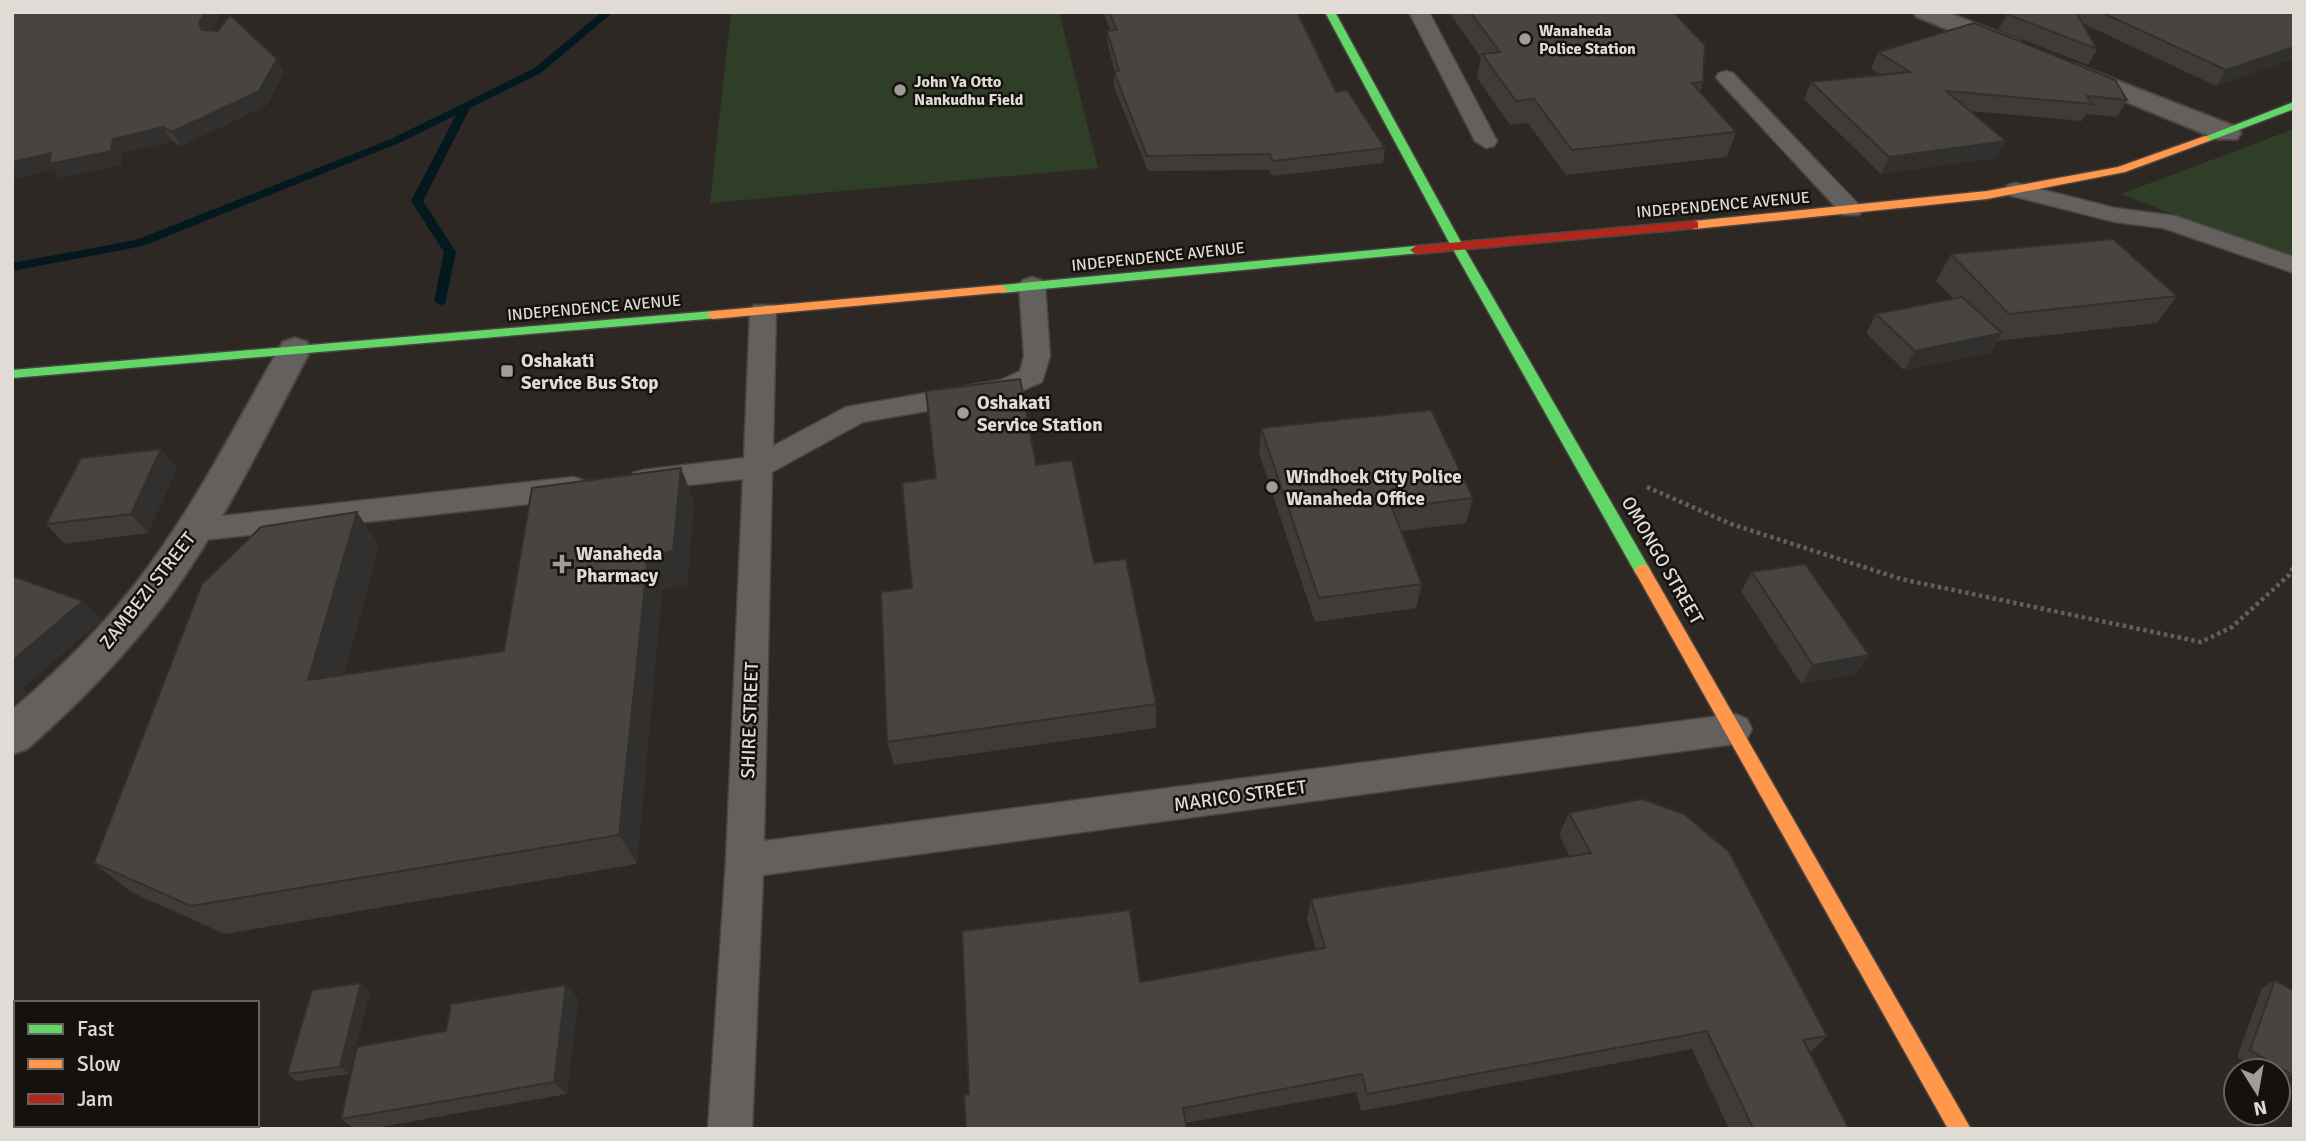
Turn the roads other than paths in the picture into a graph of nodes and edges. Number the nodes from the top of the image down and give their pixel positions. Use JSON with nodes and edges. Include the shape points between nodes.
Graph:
{"nodes":[{"id":1,"x":1330,"y":12,"type":"edge"},
{"id":2,"x":1419,"y":12,"type":"edge"},
{"id":3,"x":1925,"y":12,"type":"edge"},
{"id":4,"x":1726,"y":77,"type":"dead end"},
{"id":5,"x":2294,"y":105,"type":"edge"},
{"id":6,"x":2227,"y":132,"type":"junction"},
{"id":7,"x":1486,"y":141,"type":"dead end"},
{"id":8,"x":2016,"y":190,"type":"junction"},
{"id":9,"x":1850,"y":210,"type":"junction"},
{"id":10,"x":1456,"y":244,"type":"junction"},
{"id":11,"x":2294,"y":266,"type":"edge"},
{"id":12,"x":1032,"y":285,"type":"junction"},
{"id":13,"x":763,"y":311,"type":"junction"},
{"id":14,"x":295,"y":349,"type":"junction"},
{"id":15,"x":12,"y":374,"type":"edge"},
{"id":16,"x":758,"y":467,"type":"junction"},
{"id":17,"x":194,"y":530,"type":"junction"},
{"id":18,"x":1735,"y":729,"type":"junction"},
{"id":19,"x":12,"y":736,"type":"edge"},
{"id":20,"x":745,"y":860,"type":"junction"},
{"id":21,"x":730,"y":1129,"type":"edge"},
{"id":22,"x":1960,"y":1129,"type":"edge"}],
"edges":[{"from":1,"to":10,"type":"main road","name":"OMONGO STREET"},
{"from":2,"to":7,"type":"lane"},
{"from":3,"to":6,"type":"street"},
{"from":4,"to":9,"type":"lane"},
{"from":5,"to":6,"type":"main road","name":"INDEPENDENCE AVENUE"},
{"from":6,"to":8,"type":"main road","name":"INDEPENDENCE AVENUE","via":[[2121,170]]},
{"from":8,"to":9,"type":"main road","name":"INDEPENDENCE AVENUE"},
{"from":8,"to":11,"type":"lane","via":[[2115,215],[2167,220]]},
{"from":9,"to":10,"type":"main road","name":"INDEPENDENCE AVENUE"},
{"from":10,"to":12,"type":"main road","name":"INDEPENDENCE AVENUE"},
{"from":10,"to":18,"type":"main road","name":"OMONGO STREET"},
{"from":12,"to":13,"type":"main road","name":"INDEPENDENCE AVENUE"},
{"from":12,"to":16,"type":"lane","via":[[1037,356],[1032,376],[1007,388],[856,414]]},
{"from":13,"to":14,"type":"main road","name":"INDEPENDENCE AVENUE"},
{"from":13,"to":16,"type":"lane","name":"SHIRE STREET"},
{"from":14,"to":15,"type":"main road","name":"INDEPENDENCE AVENUE"},
{"from":14,"to":17,"type":"street","name":"ZAMBEZI STREET"},
{"from":16,"to":17,"type":"lane"},
{"from":16,"to":20,"type":"lane","name":"SHIRE STREET"},
{"from":17,"to":19,"type":"street","name":"ZAMBEZI STREET","via":[[128,620],[50,704]]},
{"from":18,"to":20,"type":"lane","name":"MARICO STREET"},
{"from":18,"to":22,"type":"main road","name":"OMONGO STREET"},
{"from":20,"to":21,"type":"lane","name":"SHIRE STREET"}]}
